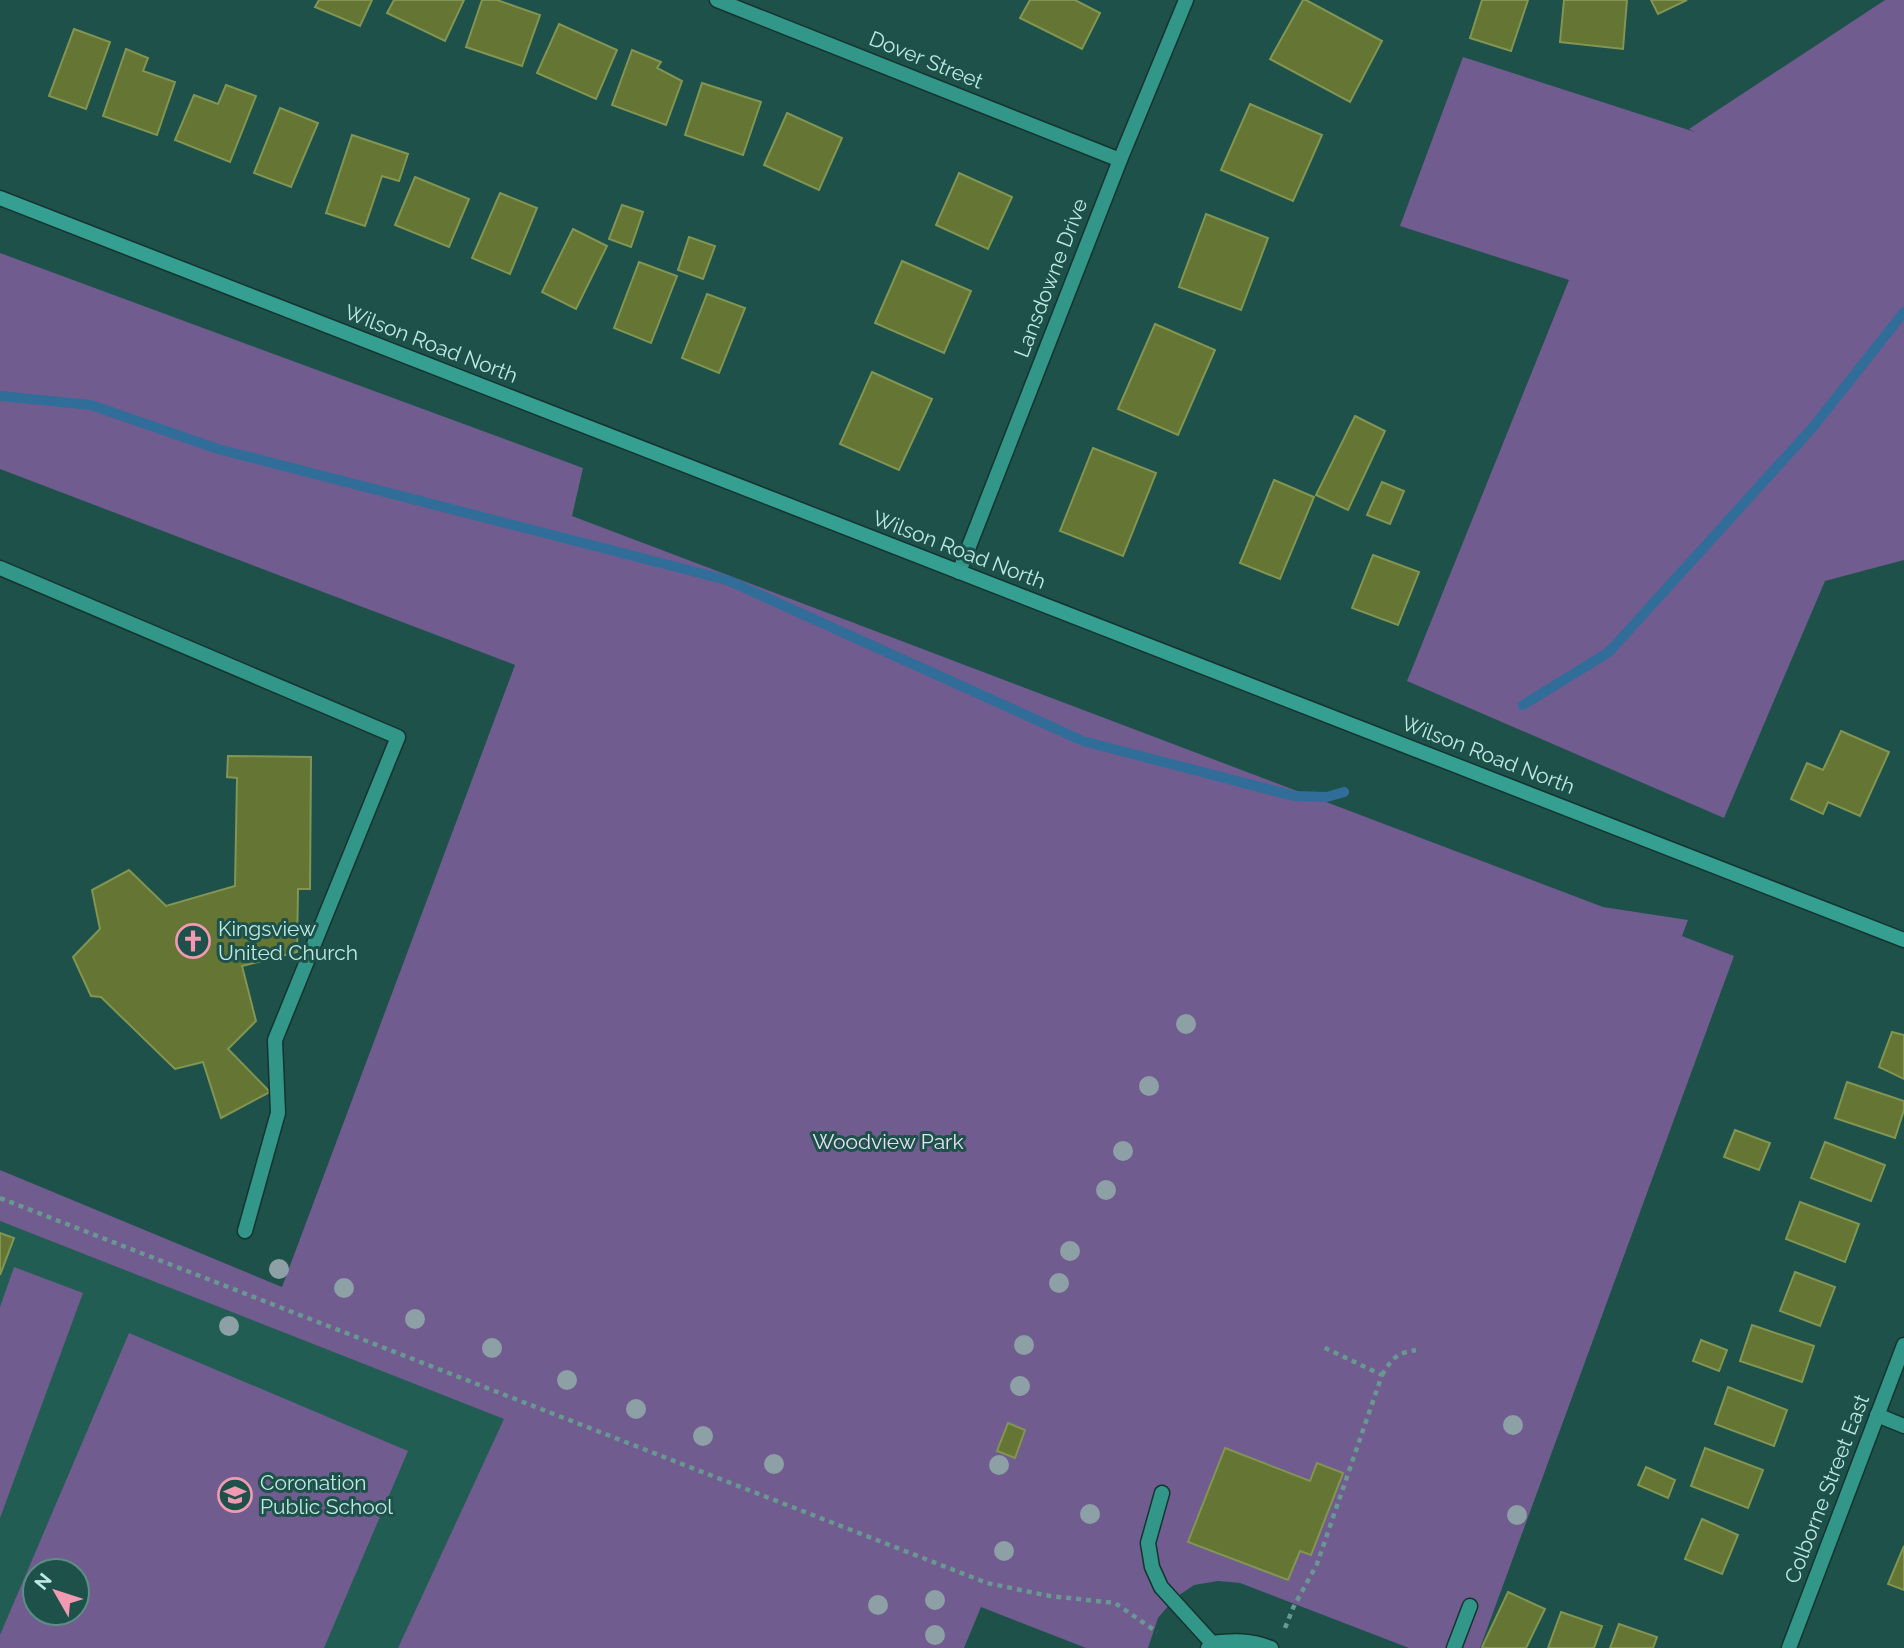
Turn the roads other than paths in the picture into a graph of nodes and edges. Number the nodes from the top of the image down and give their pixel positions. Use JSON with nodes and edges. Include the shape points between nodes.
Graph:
{"nodes":[{"id":1,"x":717,"y":0,"type":"edge"},
{"id":2,"x":1186,"y":0,"type":"edge"},
{"id":3,"x":1120,"y":160,"type":"junction"},
{"id":4,"x":0,"y":198,"type":"edge"},
{"id":5,"x":0,"y":569,"type":"edge"},
{"id":6,"x":959,"y":572,"type":"junction"},
{"id":7,"x":1904,"y":940,"type":"edge"},
{"id":8,"x":245,"y":1231,"type":"dead end"},
{"id":9,"x":1904,"y":1345,"type":"edge"},
{"id":10,"x":1877,"y":1415,"type":"junction"},
{"id":11,"x":1904,"y":1426,"type":"edge"},
{"id":12,"x":1162,"y":1493,"type":"dead end"},
{"id":13,"x":1471,"y":1606,"type":"dead end"},
{"id":14,"x":1210,"y":1645,"type":"edge"},
{"id":15,"x":1271,"y":1648,"type":"edge"},
{"id":16,"x":1454,"y":1648,"type":"edge"},
{"id":17,"x":1789,"y":1648,"type":"edge"}],
"edges":[{"from":1,"to":3,"type":"street","name":"Dover Street"},
{"from":2,"to":3,"type":"street","name":"Lansdowne Drive"},
{"from":3,"to":6,"type":"street","name":"Lansdowne Drive"},
{"from":4,"to":6,"type":"main road","name":"Wilson Road North"},
{"from":5,"to":8,"type":"street","via":[[398,737],[275,1040],[278,1113]]},
{"from":6,"to":7,"type":"main road","name":"Wilson Road North"},
{"from":9,"to":10,"type":"street","name":"Colborne Street East"},
{"from":10,"to":11,"type":"street"},
{"from":10,"to":17,"type":"street","name":"Colborne Street East"},
{"from":12,"to":14,"type":"street","via":[[1148,1543],[1152,1567],[1161,1587]]},
{"from":13,"to":16,"type":"street"},
{"from":14,"to":15,"type":"street","via":[[1235,1640]]}]}
